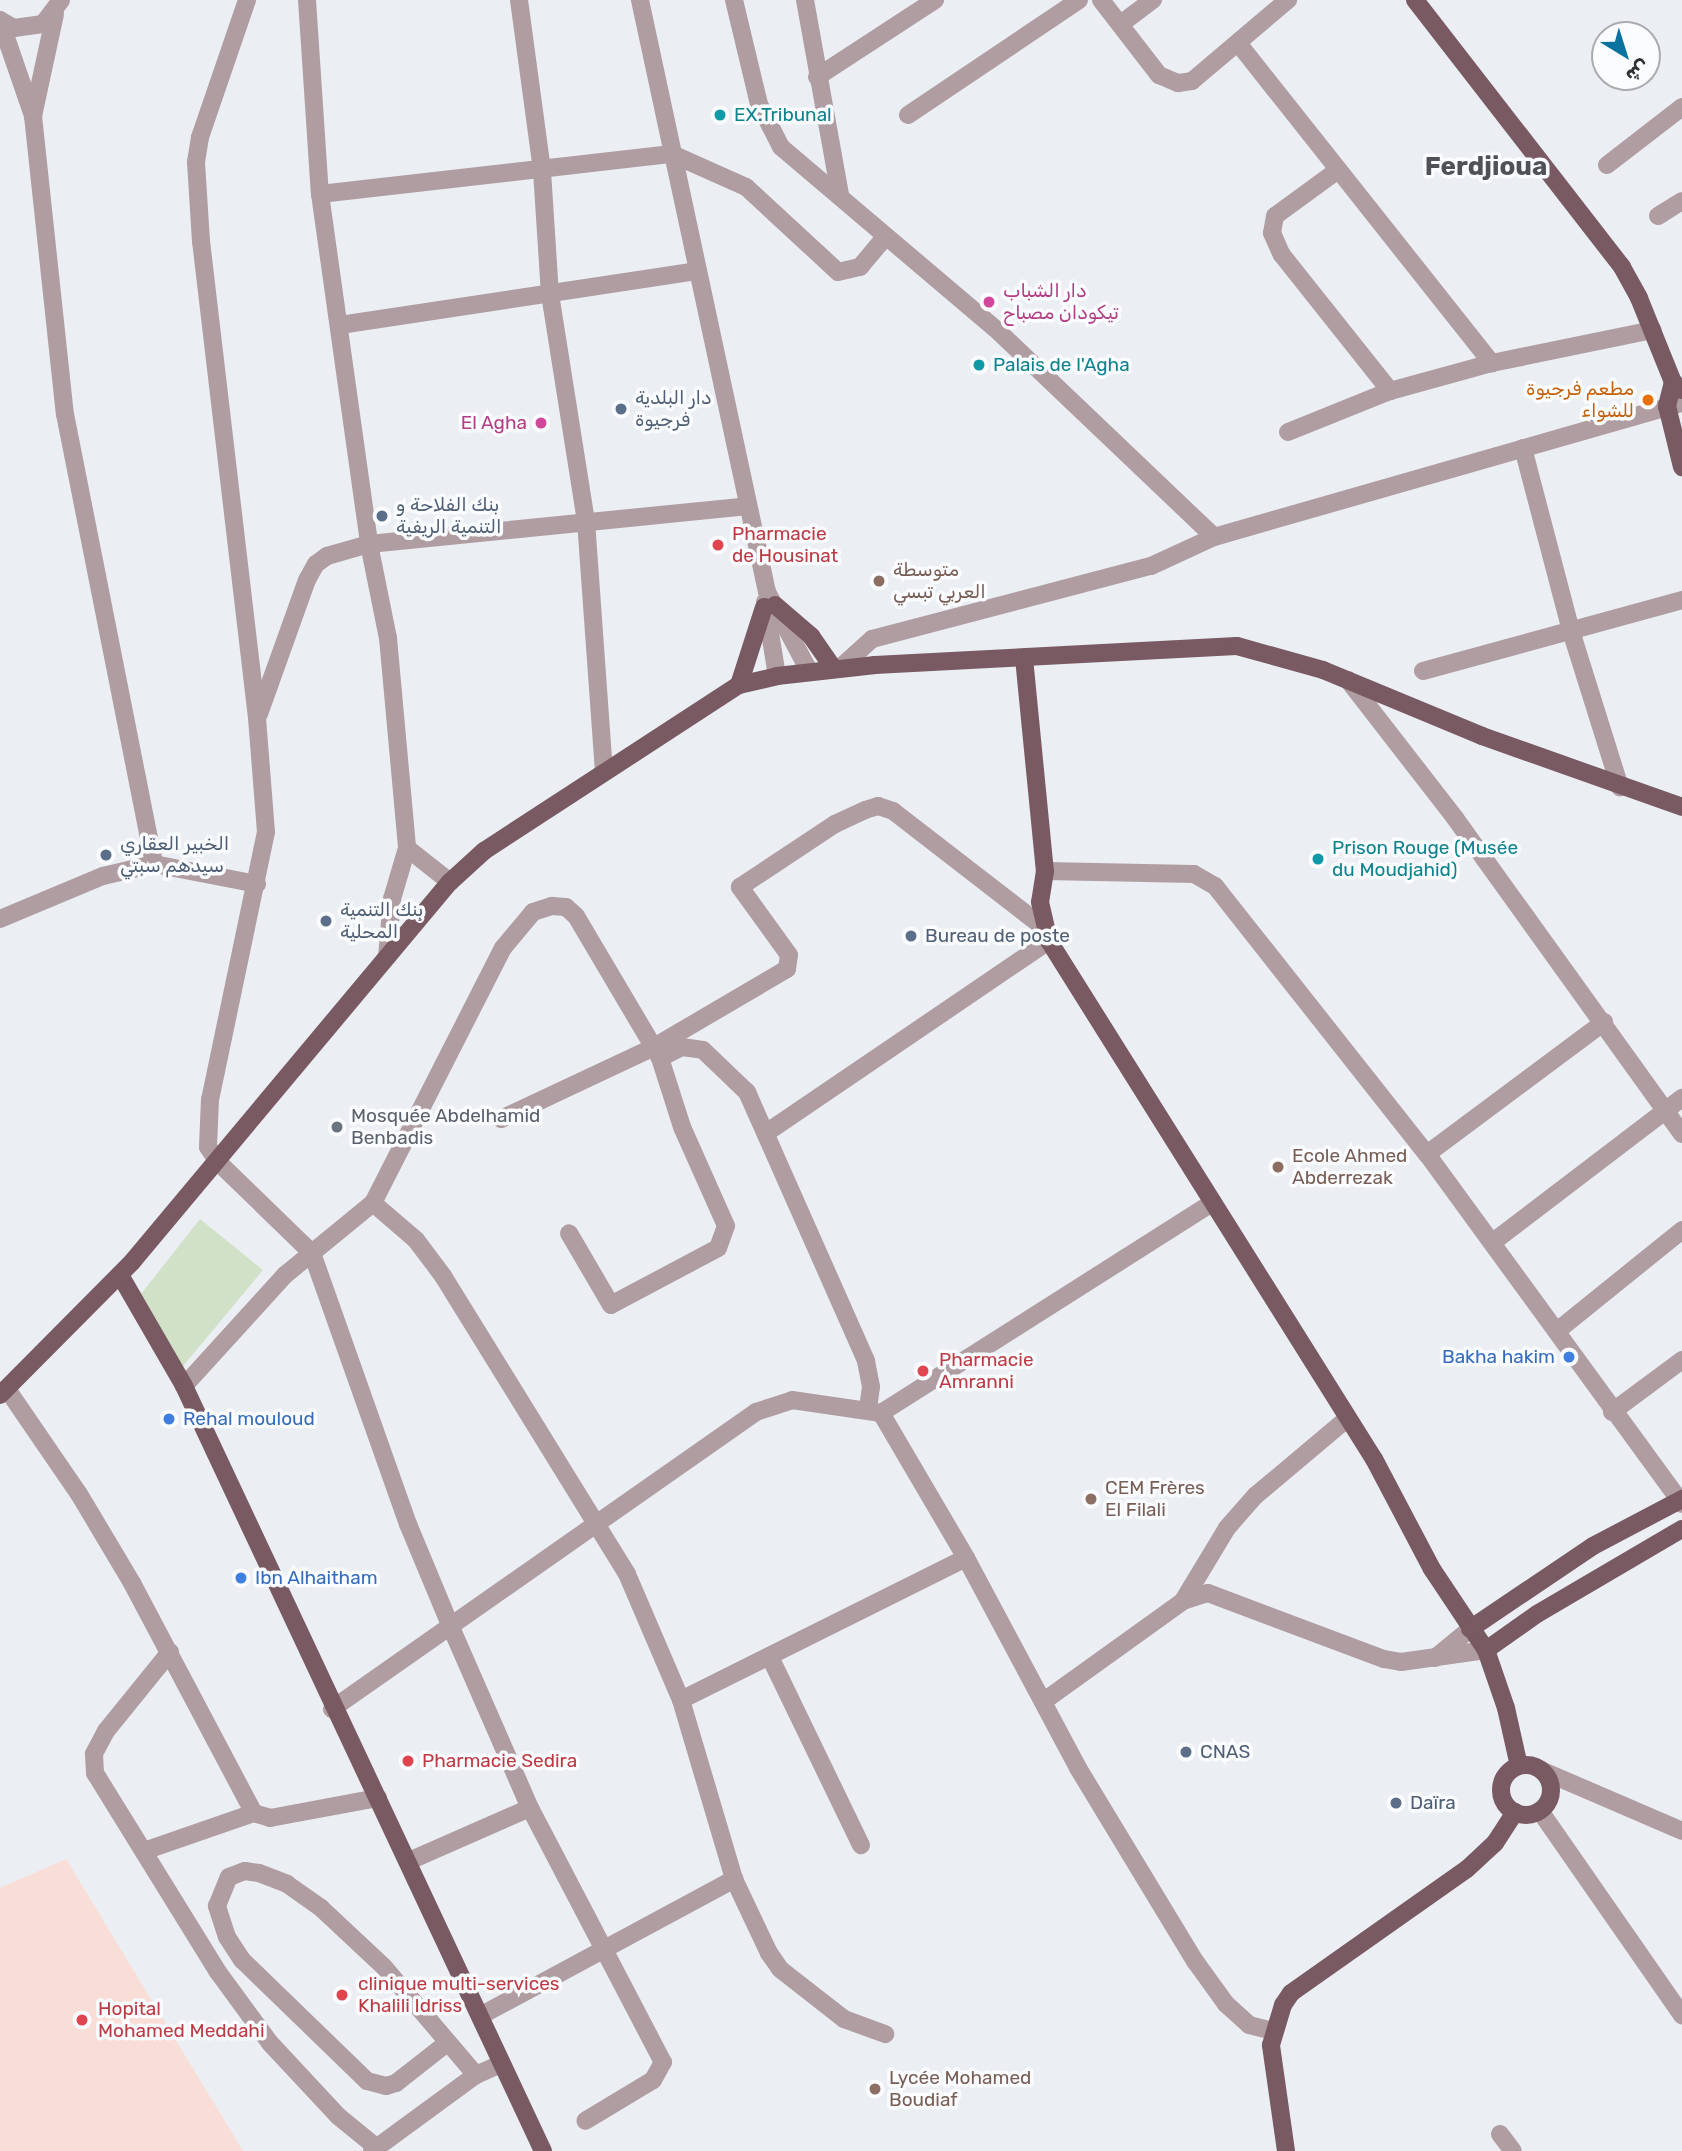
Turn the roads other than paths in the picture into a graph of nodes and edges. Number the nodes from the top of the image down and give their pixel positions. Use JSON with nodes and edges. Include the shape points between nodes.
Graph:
{"nodes":[{"id":1,"x":247,"y":0,"type":"edge"},
{"id":2,"x":307,"y":0,"type":"edge"},
{"id":3,"x":519,"y":0,"type":"edge"},
{"id":4,"x":640,"y":0,"type":"edge"},
{"id":5,"x":734,"y":0,"type":"edge"},
{"id":6,"x":805,"y":0,"type":"edge"},
{"id":7,"x":934,"y":0,"type":"edge"},
{"id":8,"x":1079,"y":0,"type":"edge"},
{"id":9,"x":1101,"y":0,"type":"edge"},
{"id":10,"x":1153,"y":0,"type":"edge"},
{"id":11,"x":1288,"y":0,"type":"edge"},
{"id":12,"x":1415,"y":0,"type":"edge"},
{"id":13,"x":58,"y":7,"type":"edge"},
{"id":14,"x":0,"y":20,"type":"edge"},
{"id":15,"x":1122,"y":23,"type":"junction"},
{"id":16,"x":1238,"y":43,"type":"junction"},
{"id":17,"x":817,"y":77,"type":"junction"},
{"id":18,"x":1682,"y":107,"type":"edge"},
{"id":19,"x":908,"y":115,"type":"dead end"},
{"id":20,"x":33,"y":116,"type":"junction"},
{"id":21,"x":672,"y":154,"type":"junction"},
{"id":22,"x":1607,"y":165,"type":"dead end"},
{"id":23,"x":1338,"y":170,"type":"junction"},
{"id":24,"x":542,"y":172,"type":"junction"},
{"id":25,"x":320,"y":194,"type":"junction"},
{"id":26,"x":839,"y":194,"type":"junction"},
{"id":27,"x":1682,"y":201,"type":"edge"},
{"id":28,"x":1658,"y":216,"type":"dead end"},
{"id":29,"x":884,"y":238,"type":"junction"},
{"id":30,"x":698,"y":271,"type":"junction"},
{"id":31,"x":550,"y":294,"type":"junction"},
{"id":32,"x":340,"y":325,"type":"junction"},
{"id":33,"x":1653,"y":330,"type":"junction"},
{"id":34,"x":1492,"y":363,"type":"junction"},
{"id":35,"x":1677,"y":386,"type":"edge"},
{"id":36,"x":1390,"y":391,"type":"junction"},
{"id":37,"x":1674,"y":404,"type":"edge"},
{"id":38,"x":1288,"y":432,"type":"dead end"},
{"id":39,"x":1523,"y":448,"type":"junction"},
{"id":40,"x":1682,"y":467,"type":"edge"},
{"id":41,"x":748,"y":506,"type":"junction"},
{"id":42,"x":586,"y":521,"type":"junction"},
{"id":43,"x":1214,"y":537,"type":"junction"},
{"id":44,"x":369,"y":544,"type":"junction"},
{"id":45,"x":1682,"y":600,"type":"edge"},
{"id":46,"x":768,"y":601,"type":"junction"},
{"id":47,"x":1571,"y":631,"type":"junction"},
{"id":48,"x":1024,"y":658,"type":"junction"},
{"id":49,"x":837,"y":669,"type":"junction"},
{"id":50,"x":809,"y":671,"type":"junction"},
{"id":51,"x":1423,"y":671,"type":"dead end"},
{"id":52,"x":777,"y":676,"type":"junction"},
{"id":53,"x":1348,"y":680,"type":"junction"},
{"id":54,"x":739,"y":685,"type":"junction"},
{"id":55,"x":257,"y":718,"type":"junction"},
{"id":56,"x":604,"y":771,"type":"junction"},
{"id":57,"x":1620,"y":787,"type":"junction"},
{"id":58,"x":1682,"y":807,"type":"edge"},
{"id":59,"x":407,"y":848,"type":"junction"},
{"id":60,"x":153,"y":864,"type":"junction"},
{"id":61,"x":1045,"y":871,"type":"junction"},
{"id":62,"x":450,"y":882,"type":"junction"},
{"id":63,"x":257,"y":884,"type":"junction"},
{"id":64,"x":0,"y":919,"type":"edge"},
{"id":65,"x":1046,"y":934,"type":"junction"},
{"id":66,"x":387,"y":957,"type":"junction"},
{"id":67,"x":1604,"y":1022,"type":"junction"},
{"id":68,"x":657,"y":1053,"type":"junction"},
{"id":69,"x":1682,"y":1098,"type":"edge"},
{"id":70,"x":1666,"y":1110,"type":"junction"},
{"id":71,"x":501,"y":1119,"type":"dead end"},
{"id":72,"x":766,"y":1133,"type":"junction"},
{"id":73,"x":1682,"y":1133,"type":"edge"},
{"id":74,"x":1427,"y":1154,"type":"junction"},
{"id":75,"x":218,"y":1162,"type":"junction"},
{"id":76,"x":1213,"y":1202,"type":"junction"},
{"id":77,"x":373,"y":1203,"type":"junction"},
{"id":78,"x":1682,"y":1230,"type":"edge"},
{"id":79,"x":569,"y":1233,"type":"dead end"},
{"id":80,"x":1493,"y":1242,"type":"junction"},
{"id":81,"x":312,"y":1253,"type":"junction"},
{"id":82,"x":120,"y":1275,"type":"junction"},
{"id":83,"x":1557,"y":1331,"type":"junction"},
{"id":84,"x":1682,"y":1360,"type":"edge"},
{"id":85,"x":184,"y":1386,"type":"junction"},
{"id":86,"x":3,"y":1392,"type":"edge"},
{"id":87,"x":874,"y":1411,"type":"junction"},
{"id":88,"x":1612,"y":1412,"type":"junction"},
{"id":89,"x":1348,"y":1418,"type":"junction"},
{"id":90,"x":1681,"y":1501,"type":"edge"},
{"id":91,"x":596,"y":1524,"type":"junction"},
{"id":92,"x":1682,"y":1529,"type":"edge"},
{"id":93,"x":966,"y":1558,"type":"junction"},
{"id":94,"x":1183,"y":1601,"type":"junction"},
{"id":95,"x":450,"y":1625,"type":"junction"},
{"id":96,"x":1470,"y":1629,"type":"junction"},
{"id":97,"x":1486,"y":1650,"type":"junction"},
{"id":98,"x":170,"y":1652,"type":"junction"},
{"id":99,"x":770,"y":1657,"type":"junction"},
{"id":100,"x":1435,"y":1658,"type":"junction"},
{"id":101,"x":681,"y":1700,"type":"junction"},
{"id":102,"x":1044,"y":1701,"type":"junction"},
{"id":103,"x":332,"y":1709,"type":"junction"},
{"id":104,"x":1519,"y":1766,"type":"junction"},
{"id":105,"x":1543,"y":1771,"type":"junction"},
{"id":106,"x":378,"y":1798,"type":"junction"},
{"id":107,"x":530,"y":1808,"type":"junction"},
{"id":108,"x":1540,"y":1811,"type":"junction"},
{"id":109,"x":1515,"y":1812,"type":"junction"},
{"id":110,"x":254,"y":1813,"type":"junction"},
{"id":111,"x":1682,"y":1831,"type":"edge"},
{"id":112,"x":862,"y":1845,"type":"dead end"},
{"id":113,"x":144,"y":1851,"type":"junction"},
{"id":114,"x":409,"y":1861,"type":"junction"},
{"id":115,"x":734,"y":1880,"type":"junction"},
{"id":116,"x":605,"y":1951,"type":"junction"},
{"id":117,"x":1682,"y":2015,"type":"edge"},
{"id":118,"x":481,"y":2016,"type":"junction"},
{"id":119,"x":1273,"y":2031,"type":"junction"},
{"id":120,"x":885,"y":2034,"type":"dead end"},
{"id":121,"x":447,"y":2043,"type":"junction"},
{"id":122,"x":501,"y":2064,"type":"junction"},
{"id":123,"x":476,"y":2075,"type":"junction"},
{"id":124,"x":585,"y":2121,"type":"dead end"},
{"id":125,"x":1500,"y":2134,"type":"dead end"},
{"id":126,"x":374,"y":2149,"type":"edge"},
{"id":127,"x":543,"y":2151,"type":"edge"},
{"id":128,"x":1286,"y":2151,"type":"edge"},
{"id":129,"x":1513,"y":2151,"type":"edge"}],
"edges":[{"from":1,"to":55,"type":"street","via":[[200,137],[196,162],[202,254]]},
{"from":2,"to":25,"type":"street"},
{"from":3,"to":24,"type":"street"},
{"from":4,"to":21,"type":"street"},
{"from":5,"to":26,"type":"street","via":[[759,104],[771,130],[781,147]]},
{"from":6,"to":17,"type":"street"},
{"from":7,"to":17,"type":"street"},
{"from":8,"to":19,"type":"street"},
{"from":9,"to":15,"type":"street"},
{"from":10,"to":15,"type":"street"},
{"from":11,"to":16,"type":"street"},
{"from":12,"to":33,"type":"main road","via":[[1592,225],[1628,277]]},
{"from":13,"to":14,"type":"street","via":[[29,29]]},
{"from":13,"to":20,"type":"street"},
{"from":14,"to":20,"type":"street"},
{"from":15,"to":16,"type":"street","via":[[1159,75],[1178,83],[1192,81]]},
{"from":16,"to":23,"type":"street"},
{"from":17,"to":26,"type":"street"},
{"from":18,"to":22,"type":"street"},
{"from":20,"to":60,"type":"street","via":[[65,414]]},
{"from":21,"to":24,"type":"street"},
{"from":21,"to":29,"type":"street","via":[[746,187],[838,272],[860,267]]},
{"from":21,"to":30,"type":"street"},
{"from":23,"to":34,"type":"street"},
{"from":23,"to":36,"type":"street","via":[[1275,216],[1272,233],[1282,255]]},
{"from":24,"to":25,"type":"street"},
{"from":24,"to":31,"type":"street"},
{"from":25,"to":32,"type":"street"},
{"from":26,"to":29,"type":"street"},
{"from":27,"to":28,"type":"street"},
{"from":29,"to":43,"type":"street","via":[[1000,333]]},
{"from":30,"to":31,"type":"street"},
{"from":30,"to":41,"type":"street"},
{"from":31,"to":32,"type":"street"},
{"from":31,"to":42,"type":"street"},
{"from":32,"to":44,"type":"street"},
{"from":33,"to":34,"type":"street"},
{"from":33,"to":35,"type":"main road"},
{"from":34,"to":36,"type":"street"},
{"from":35,"to":37,"type":"main road"},
{"from":36,"to":38,"type":"street"},
{"from":37,"to":39,"type":"street"},
{"from":37,"to":40,"type":"main road"},
{"from":39,"to":43,"type":"street"},
{"from":39,"to":47,"type":"street"},
{"from":41,"to":42,"type":"street"},
{"from":41,"to":46,"type":"street"},
{"from":42,"to":44,"type":"street"},
{"from":42,"to":56,"type":"street"},
{"from":43,"to":49,"type":"street","via":[[1151,566],[872,639]]},
{"from":44,"to":55,"type":"street","via":[[316,564]]},
{"from":44,"to":59,"type":"street","via":[[388,638]]},
{"from":45,"to":47,"type":"street"},
{"from":46,"to":49,"type":"main road","via":[[811,636]]},
{"from":46,"to":50,"type":"street"},
{"from":46,"to":52,"type":"street"},
{"from":46,"to":54,"type":"main road"},
{"from":47,"to":51,"type":"street"},
{"from":47,"to":57,"type":"street"},
{"from":48,"to":49,"type":"main road"},
{"from":48,"to":53,"type":"main road","via":[[1237,646]]},
{"from":48,"to":61,"type":"main road"},
{"from":49,"to":50,"type":"main road"},
{"from":50,"to":52,"type":"main road"},
{"from":52,"to":54,"type":"main road"},
{"from":53,"to":57,"type":"main road"},
{"from":53,"to":67,"type":"street"},
{"from":54,"to":56,"type":"main road"},
{"from":55,"to":63,"type":"street","via":[[267,832]]},
{"from":56,"to":62,"type":"main road","via":[[484,851]]},
{"from":57,"to":58,"type":"main road"},
{"from":59,"to":62,"type":"street"},
{"from":59,"to":66,"type":"street","via":[[393,899]]},
{"from":60,"to":63,"type":"street"},
{"from":60,"to":64,"type":"street","via":[[103,876]]},
{"from":61,"to":65,"type":"main road","via":[[1040,902]]},
{"from":61,"to":74,"type":"street","via":[[1194,874],[1216,886]]},
{"from":62,"to":66,"type":"main road"},
{"from":63,"to":75,"type":"street","via":[[210,1099],[208,1147]]},
{"from":65,"to":68,"type":"street","via":[[893,811],[878,806],[835,824],[740,887],[789,955],[787,969]]},
{"from":65,"to":72,"type":"street"},
{"from":65,"to":76,"type":"main road"},
{"from":66,"to":75,"type":"main road"},
{"from":67,"to":70,"type":"street"},
{"from":67,"to":74,"type":"street"},
{"from":68,"to":71,"type":"street"},
{"from":68,"to":72,"type":"street","via":[[682,1047],[703,1050],[747,1092]]},
{"from":68,"to":77,"type":"street","via":[[576,916],[566,907],[533,912],[503,948]]},
{"from":68,"to":79,"type":"street","via":[[682,1127],[726,1226],[723,1240],[707,1255],[611,1305]]},
{"from":69,"to":70,"type":"street"},
{"from":70,"to":73,"type":"street"},
{"from":70,"to":80,"type":"street"},
{"from":72,"to":87,"type":"street","via":[[866,1361]]},
{"from":74,"to":80,"type":"street"},
{"from":75,"to":81,"type":"street"},
{"from":75,"to":82,"type":"main road"},
{"from":76,"to":87,"type":"street"},
{"from":76,"to":89,"type":"main road"},
{"from":77,"to":81,"type":"street"},
{"from":77,"to":91,"type":"street","via":[[416,1240],[443,1276],[523,1413]]},
{"from":78,"to":83,"type":"street"},
{"from":80,"to":83,"type":"street"},
{"from":81,"to":85,"type":"street","via":[[285,1275]]},
{"from":81,"to":95,"type":"street","via":[[408,1524]]},
{"from":82,"to":85,"type":"main road"},
{"from":82,"to":86,"type":"main road"},
{"from":83,"to":88,"type":"street"},
{"from":84,"to":88,"type":"street"},
{"from":85,"to":103,"type":"main road"},
{"from":86,"to":98,"type":"street","via":[[79,1494]]},
{"from":87,"to":91,"type":"street","via":[[792,1400],[775,1403],[734,1426]]},
{"from":87,"to":93,"type":"street"},
{"from":88,"to":90,"type":"street"},
{"from":89,"to":94,"type":"street","via":[[1255,1496],[1227,1528]]},
{"from":89,"to":96,"type":"main road"},
{"from":90,"to":96,"type":"main road","via":[[1593,1546]]},
{"from":91,"to":95,"type":"street"},
{"from":91,"to":101,"type":"street","via":[[626,1574]]},
{"from":92,"to":97,"type":"main road","via":[[1537,1614]]},
{"from":93,"to":99,"type":"street"},
{"from":93,"to":102,"type":"street"},
{"from":94,"to":100,"type":"street","via":[[1217,1594],[1384,1659]]},
{"from":94,"to":102,"type":"street"},
{"from":95,"to":103,"type":"street"},
{"from":95,"to":107,"type":"street"},
{"from":96,"to":97,"type":"main road"},
{"from":96,"to":100,"type":"street"},
{"from":97,"to":100,"type":"street"},
{"from":97,"to":104,"type":"main road"},
{"from":98,"to":110,"type":"street"},
{"from":98,"to":113,"type":"street","via":[[106,1731],[94,1754],[95,1773]]},
{"from":99,"to":101,"type":"street"},
{"from":99,"to":112,"type":"street"},
{"from":101,"to":115,"type":"street"},
{"from":102,"to":119,"type":"street","via":[[1078,1768],[1195,1961],[1226,2004],[1249,2025]]},
{"from":103,"to":106,"type":"main road"},
{"from":104,"to":105,"type":"main road"},
{"from":104,"to":109,"type":"main road","via":[[1507,1775],[1502,1791]]},
{"from":105,"to":108,"type":"main road","via":[[1551,1795]]},
{"from":105,"to":111,"type":"street"},
{"from":106,"to":110,"type":"street","via":[[270,1818]]},
{"from":106,"to":114,"type":"main road"},
{"from":107,"to":114,"type":"street"},
{"from":107,"to":116,"type":"street"},
{"from":108,"to":109,"type":"main road"},
{"from":108,"to":117,"type":"street"},
{"from":109,"to":119,"type":"main road","via":[[1495,1843],[1467,1868],[1291,1993]]},
{"from":110,"to":113,"type":"street"},
{"from":113,"to":126,"type":"street","via":[[218,1972],[270,2043]]},
{"from":114,"to":118,"type":"main road"},
{"from":115,"to":116,"type":"street"},
{"from":115,"to":120,"type":"street","via":[[780,1969],[844,2019]]},
{"from":116,"to":118,"type":"street"},
{"from":116,"to":124,"type":"street","via":[[663,2062],[653,2080]]},
{"from":118,"to":122,"type":"main road"},
{"from":119,"to":128,"type":"main road","via":[[1272,2064]]},
{"from":121,"to":121,"type":"street","via":[[384,1967],[321,1908],[287,1884],[260,1873],[245,1871],[229,1877],[217,1906],[227,1937],[242,1960],[368,2081],[386,2086],[396,2083]]},
{"from":121,"to":123,"type":"street"},
{"from":122,"to":123,"type":"street"},
{"from":122,"to":127,"type":"main road"},
{"from":123,"to":126,"type":"street"},
{"from":125,"to":129,"type":"street"}]}
